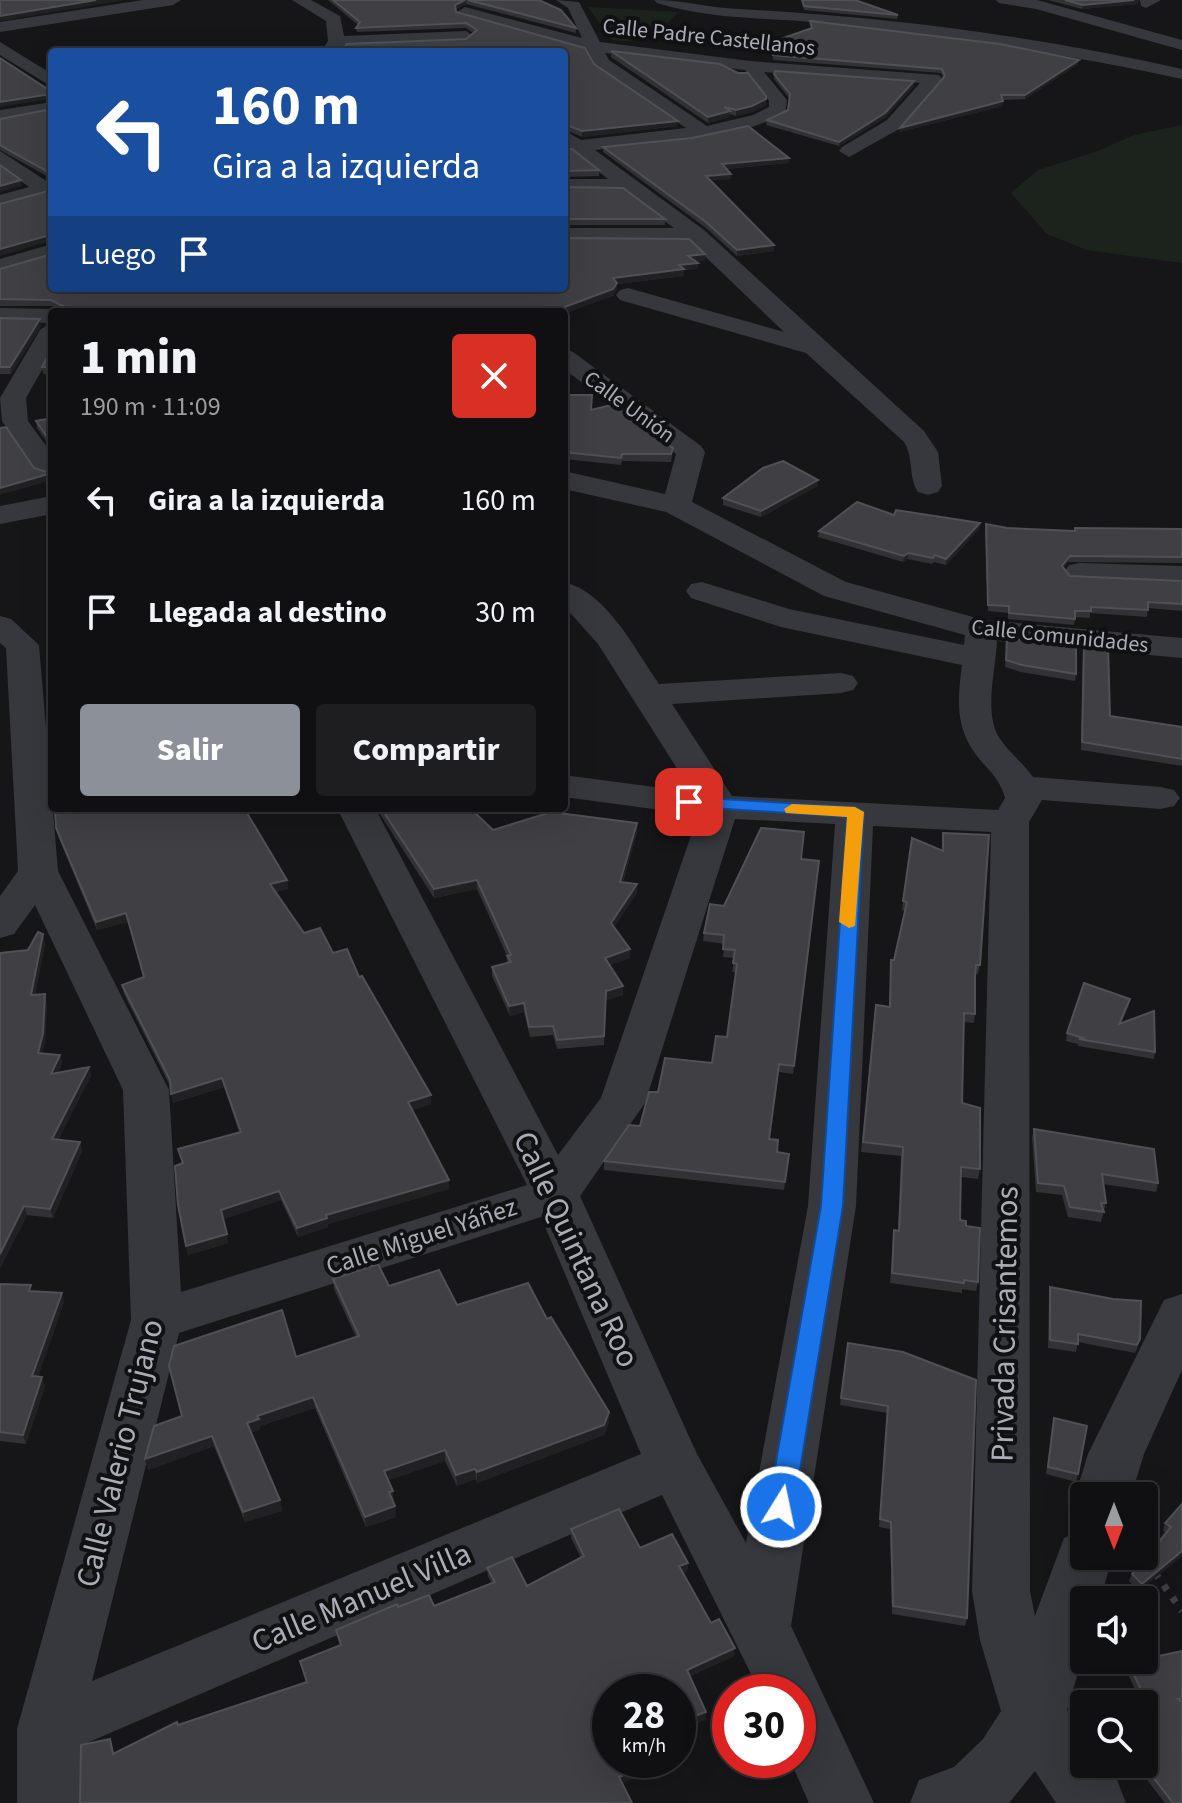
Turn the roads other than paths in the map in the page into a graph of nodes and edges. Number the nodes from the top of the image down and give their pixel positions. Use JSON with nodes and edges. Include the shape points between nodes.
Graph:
{"nodes":[{"id":1,"x":173,"y":0,"type":"edge"},
{"id":2,"x":300,"y":0,"type":"edge"},
{"id":3,"x":564,"y":0,"type":"edge"},
{"id":4,"x":662,"y":0,"type":"edge"},
{"id":5,"x":1004,"y":0,"type":"edge"},
{"id":6,"x":1032,"y":2,"type":"edge"},
{"id":7,"x":860,"y":6,"type":"edge"},
{"id":8,"x":1124,"y":6,"type":"edge"},
{"id":9,"x":1151,"y":7,"type":"edge"},
{"id":10,"x":817,"y":10,"type":"edge"},
{"id":11,"x":0,"y":27,"type":"edge"},
{"id":12,"x":463,"y":44,"type":"edge"},
{"id":13,"x":1182,"y":45,"type":"edge"},
{"id":14,"x":593,"y":46,"type":"junction"},
{"id":15,"x":0,"y":47,"type":"edge"},
{"id":16,"x":332,"y":47,"type":"edge"},
{"id":17,"x":1100,"y":57,"type":"junction"},
{"id":18,"x":750,"y":66,"type":"junction"},
{"id":19,"x":1182,"y":74,"type":"edge"},
{"id":20,"x":1075,"y":75,"type":"edge"},
{"id":21,"x":48,"y":79,"type":"edge"},
{"id":22,"x":48,"y":108,"type":"edge"},
{"id":23,"x":0,"y":116,"type":"edge"},
{"id":24,"x":704,"y":132,"type":"junction"},
{"id":25,"x":569,"y":143,"type":"edge"},
{"id":26,"x":849,"y":151,"type":"dead end"},
{"id":27,"x":0,"y":157,"type":"edge"},
{"id":28,"x":568,"y":185,"type":"edge"},
{"id":29,"x":632,"y":185,"type":"junction"},
{"id":30,"x":48,"y":188,"type":"edge"},
{"id":31,"x":0,"y":202,"type":"edge"},
{"id":32,"x":568,"y":235,"type":"edge"},
{"id":33,"x":696,"y":235,"type":"junction"},
{"id":34,"x":48,"y":252,"type":"edge"},
{"id":35,"x":0,"y":266,"type":"edge"},
{"id":36,"x":628,"y":295,"type":"dead end"},
{"id":37,"x":0,"y":315,"type":"edge"},
{"id":38,"x":48,"y":316,"type":"edge"},
{"id":39,"x":48,"y":337,"type":"edge"},
{"id":40,"x":815,"y":348,"type":"junction"},
{"id":41,"x":576,"y":378,"type":"edge"},
{"id":42,"x":48,"y":468,"type":"edge"},
{"id":43,"x":568,"y":481,"type":"edge"},
{"id":44,"x":928,"y":486,"type":"dead end"},
{"id":45,"x":676,"y":505,"type":"junction"},
{"id":46,"x":48,"y":506,"type":"edge"},
{"id":47,"x":0,"y":515,"type":"edge"},
{"id":48,"x":1080,"y":572,"type":"dead end"},
{"id":49,"x":1182,"y":575,"type":"edge"},
{"id":50,"x":702,"y":591,"type":"dead end"},
{"id":51,"x":568,"y":594,"type":"edge"},
{"id":52,"x":18,"y":640,"type":"edge"},
{"id":53,"x":981,"y":644,"type":"junction"},
{"id":54,"x":1182,"y":648,"type":"edge"},
{"id":55,"x":841,"y":683,"type":"dead end"},
{"id":56,"x":651,"y":695,"type":"junction"},
{"id":57,"x":568,"y":787,"type":"edge"},
{"id":58,"x":1161,"y":798,"type":"dead end"},
{"id":59,"x":1016,"y":804,"type":"junction"},
{"id":60,"x":720,"y":807,"type":"junction"},
{"id":61,"x":358,"y":812,"type":"edge"},
{"id":62,"x":855,"y":812,"type":"junction"},
{"id":63,"x":38,"y":871,"type":"junction"},
{"id":64,"x":0,"y":925,"type":"edge"},
{"id":65,"x":555,"y":1194,"type":"junction"},
{"id":66,"x":1181,"y":1319,"type":"edge"},
{"id":67,"x":157,"y":1320,"type":"junction"},
{"id":68,"x":674,"y":1465,"type":"junction"},
{"id":69,"x":1108,"y":1482,"type":"edge"},
{"id":70,"x":1080,"y":1570,"type":"edge"},
{"id":71,"x":761,"y":1627,"type":"junction"},
{"id":72,"x":783,"y":1674,"type":"edge"},
{"id":73,"x":1034,"y":1716,"type":"junction"},
{"id":74,"x":48,"y":1729,"type":"junction"},
{"id":75,"x":816,"y":1747,"type":"edge"},
{"id":76,"x":49,"y":1803,"type":"edge"},
{"id":77,"x":842,"y":1803,"type":"edge"},
{"id":78,"x":942,"y":1803,"type":"edge"},
{"id":79,"x":1094,"y":1803,"type":"edge"}],
"edges":[{"from":1,"to":11,"type":"street"},
{"from":2,"to":16,"type":"street","via":[[334,19]]},
{"from":3,"to":14,"type":"street","via":[[574,5]]},
{"from":4,"to":10,"type":"street","via":[[694,11],[749,16]]},
{"from":5,"to":6,"type":"street"},
{"from":6,"to":13,"type":"street"},
{"from":7,"to":10,"type":"street"},
{"from":8,"to":9,"type":"street"},
{"from":10,"to":17,"type":"street"},
{"from":12,"to":14,"type":"street","name":"Calle Padre Castellanos","via":[[458,9]]},
{"from":12,"to":16,"type":"street"},
{"from":14,"to":18,"type":"street","name":"Calle Padre Castellanos"},
{"from":14,"to":24,"type":"street","via":[[602,63]]},
{"from":15,"to":21,"type":"street"},
{"from":17,"to":19,"type":"street"},
{"from":17,"to":20,"type":"street"},
{"from":18,"to":24,"type":"street","via":[[778,100],[778,110]]},
{"from":18,"to":26,"type":"street","name":"Calle Padre Castellanos","via":[[933,79],[894,124]]},
{"from":22,"to":23,"type":"street"},
{"from":24,"to":25,"type":"street"},
{"from":25,"to":29,"type":"street"},
{"from":27,"to":30,"type":"street"},
{"from":28,"to":29,"type":"street"},
{"from":29,"to":33,"type":"street"},
{"from":30,"to":31,"type":"street"},
{"from":32,"to":33,"type":"street"},
{"from":33,"to":40,"type":"street"},
{"from":34,"to":35,"type":"street"},
{"from":36,"to":40,"type":"street"},
{"from":37,"to":38,"type":"street"},
{"from":39,"to":42,"type":"street","via":[[13,398],[15,421]]},
{"from":40,"to":44,"type":"street","via":[[921,445]]},
{"from":41,"to":45,"type":"street","name":"Calle Unión","via":[[691,452]]},
{"from":43,"to":45,"type":"street","name":"Calle Comunidades"},
{"from":45,"to":53,"type":"street","name":"Calle Comunidades","via":[[835,589]]},
{"from":46,"to":47,"type":"street"},
{"from":48,"to":49,"type":"street"},
{"from":50,"to":53,"type":"street","via":[[781,617]]},
{"from":51,"to":56,"type":"street","via":[[591,611]]},
{"from":52,"to":63,"type":"street","name":"Calle Valerio Trujano"},
{"from":53,"to":54,"type":"street","name":"Calle Comunidades"},
{"from":53,"to":59,"type":"street","via":[[976,709],[982,738],[1016,775]]},
{"from":55,"to":56,"type":"street"},
{"from":56,"to":60,"type":"street"},
{"from":57,"to":60,"type":"street"},
{"from":58,"to":59,"type":"street"},
{"from":59,"to":62,"type":"street"},
{"from":59,"to":73,"type":"street","name":"Privada Crisantemos","via":[[1001,1591]]},
{"from":60,"to":62,"type":"street"},
{"from":60,"to":65,"type":"street","via":[[622,1103]]},
{"from":61,"to":65,"type":"street","name":"Calle Quintana Roo"},
{"from":62,"to":71,"type":"street","via":[[832,1206]]},
{"from":63,"to":64,"type":"street"},
{"from":63,"to":67,"type":"street","name":"Calle Valerio Trujano","via":[[146,1090]]},
{"from":65,"to":67,"type":"street","name":"Calle Miguel Yáñez"},
{"from":65,"to":68,"type":"street","name":"Calle Quintana Roo"},
{"from":66,"to":69,"type":"street","via":[[1121,1441]]},
{"from":67,"to":74,"type":"street","name":"Calle Valerio Trujano"},
{"from":68,"to":71,"type":"street","name":"Calle Quintana Roo"},
{"from":68,"to":74,"type":"street","name":"Calle Manuel Villa"},
{"from":70,"to":73,"type":"street"},
{"from":71,"to":72,"type":"street","name":"Calle Quintana Roo"},
{"from":73,"to":78,"type":"street","via":[[1005,1761],[973,1794]]},
{"from":73,"to":79,"type":"street","name":"Privada Crisantemos"},
{"from":74,"to":76,"type":"street","name":"Calle Valerio Trujano"},
{"from":75,"to":77,"type":"street"}]}
